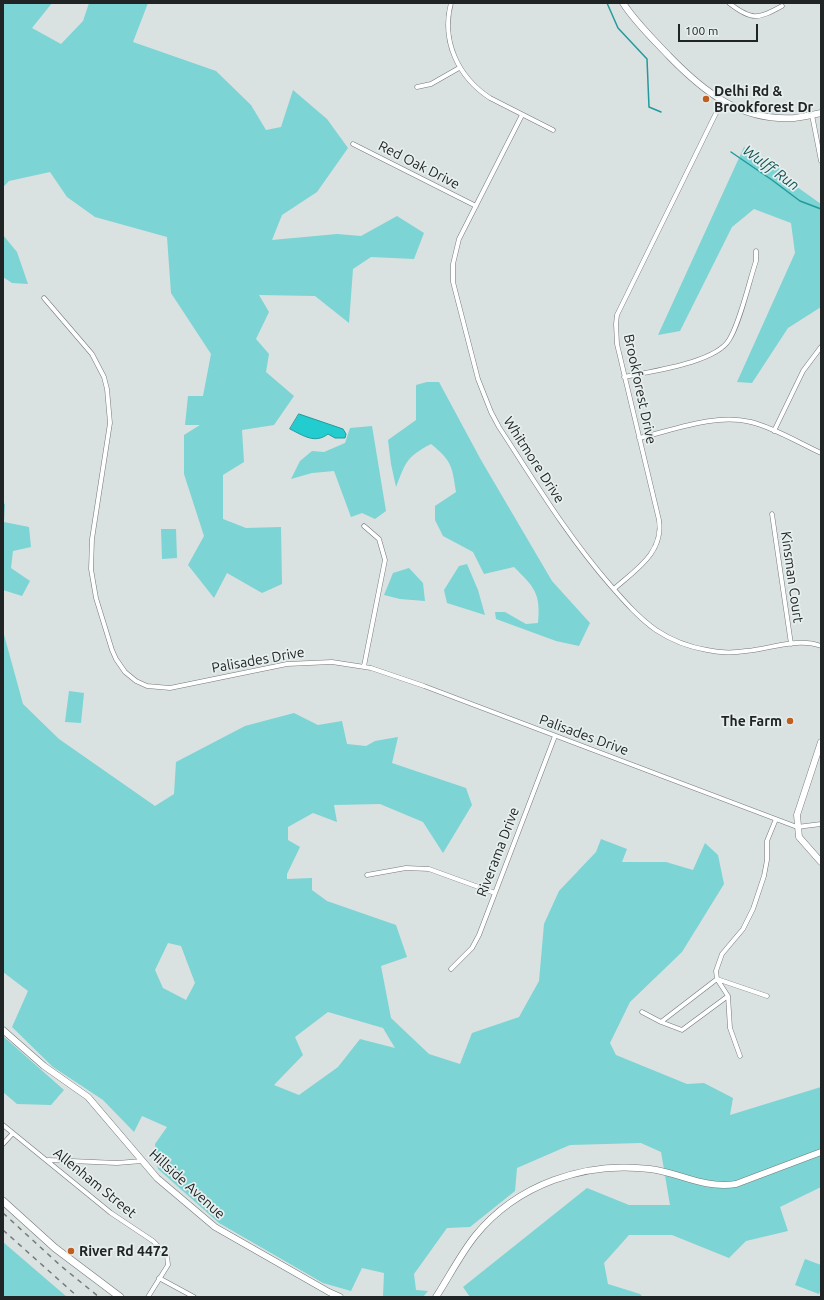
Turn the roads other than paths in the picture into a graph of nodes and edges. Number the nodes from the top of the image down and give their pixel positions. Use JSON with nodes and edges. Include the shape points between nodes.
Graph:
{"nodes":[{"id":1,"x":451,"y":3,"type":"edge"},
{"id":2,"x":623,"y":3,"type":"edge"},
{"id":3,"x":729,"y":3,"type":"edge"},
{"id":4,"x":782,"y":6,"type":"dead end"},
{"id":5,"x":459,"y":68,"type":"junction"},
{"id":6,"x":417,"y":87,"type":"dead end"},
{"id":7,"x":722,"y":101,"type":"junction"},
{"id":8,"x":821,"y":113,"type":"edge"},
{"id":9,"x":522,"y":115,"type":"junction"},
{"id":10,"x":812,"y":115,"type":"junction"},
{"id":11,"x":553,"y":130,"type":"dead end"},
{"id":12,"x":353,"y":144,"type":"dead end"},
{"id":13,"x":821,"y":161,"type":"edge"},
{"id":14,"x":476,"y":206,"type":"junction"},
{"id":15,"x":756,"y":251,"type":"dead end"},
{"id":16,"x":44,"y":298,"type":"dead end"},
{"id":17,"x":821,"y":347,"type":"edge"},
{"id":18,"x":624,"y":377,"type":"junction"},
{"id":19,"x":774,"y":431,"type":"junction"},
{"id":20,"x":639,"y":438,"type":"junction"},
{"id":21,"x":821,"y":453,"type":"edge"},
{"id":22,"x":772,"y":514,"type":"dead end"},
{"id":23,"x":364,"y":526,"type":"dead end"},
{"id":24,"x":614,"y":589,"type":"junction"},
{"id":25,"x":791,"y":644,"type":"junction"},
{"id":26,"x":821,"y":646,"type":"edge"},
{"id":27,"x":364,"y":666,"type":"junction"},
{"id":28,"x":555,"y":736,"type":"junction"},
{"id":29,"x":821,"y":742,"type":"edge"},
{"id":30,"x":776,"y":819,"type":"junction"},
{"id":31,"x":821,"y":824,"type":"edge"},
{"id":32,"x":797,"y":827,"type":"junction"},
{"id":33,"x":821,"y":862,"type":"edge"},
{"id":34,"x":367,"y":875,"type":"dead end"},
{"id":35,"x":495,"y":892,"type":"junction"},
{"id":36,"x":451,"y":969,"type":"dead end"},
{"id":37,"x":717,"y":979,"type":"junction"},
{"id":38,"x":728,"y":996,"type":"junction"},
{"id":39,"x":767,"y":996,"type":"dead end"},
{"id":40,"x":642,"y":1012,"type":"dead end"},
{"id":41,"x":661,"y":1022,"type":"junction"},
{"id":42,"x":3,"y":1030,"type":"edge"},
{"id":43,"x":740,"y":1056,"type":"dead end"},
{"id":44,"x":3,"y":1125,"type":"edge"},
{"id":45,"x":12,"y":1132,"type":"junction"},
{"id":46,"x":3,"y":1144,"type":"edge"},
{"id":47,"x":821,"y":1152,"type":"edge"},
{"id":48,"x":48,"y":1160,"type":"junction"},
{"id":49,"x":142,"y":1161,"type":"junction"},
{"id":50,"x":3,"y":1201,"type":"edge"},
{"id":51,"x":159,"y":1278,"type":"junction"},
{"id":52,"x":120,"y":1297,"type":"edge"},
{"id":53,"x":148,"y":1297,"type":"edge"},
{"id":54,"x":194,"y":1297,"type":"edge"},
{"id":55,"x":340,"y":1297,"type":"edge"},
{"id":56,"x":436,"y":1297,"type":"edge"}],
"edges":[{"from":1,"to":5,"type":"street","via":[[448,17],[449,37]]},
{"from":2,"to":7,"type":"street","via":[[644,30],[692,79]]},
{"from":3,"to":4,"type":"street","via":[[742,13],[756,17],[766,15]]},
{"from":5,"to":6,"type":"street","via":[[431,84]]},
{"from":5,"to":9,"type":"street","via":[[481,93]]},
{"from":7,"to":10,"type":"street","via":[[770,117],[794,118]]},
{"from":7,"to":18,"type":"street","name":"Brookforest Drive","via":[[620,305],[615,334]]},
{"from":8,"to":10,"type":"street"},
{"from":9,"to":11,"type":"street"},
{"from":9,"to":14,"type":"street","name":"Whitmore Drive"},
{"from":10,"to":13,"type":"street"},
{"from":12,"to":14,"type":"street","name":"Red Oak Drive"},
{"from":14,"to":24,"type":"street","name":"Whitmore Drive","via":[[457,244],[452,274],[483,396],[499,427],[571,538]]},
{"from":15,"to":18,"type":"street","via":[[756,261],[734,329],[724,346],[706,358]]},
{"from":16,"to":27,"type":"street","name":"Palisades Drive","via":[[92,354],[107,389],[110,423],[92,539],[91,569],[96,598],[112,650],[125,672],[147,686],[170,688],[302,662]]},
{"from":17,"to":19,"type":"street","via":[[803,372]]},
{"from":18,"to":20,"type":"street","name":"Brookforest Drive"},
{"from":19,"to":20,"type":"street","via":[[741,420],[715,420]]},
{"from":19,"to":21,"type":"street"},
{"from":20,"to":24,"type":"street","name":"Brookforest Drive","via":[[659,520],[659,538],[648,558]]},
{"from":22,"to":25,"type":"street","name":"Kinsman Court"},
{"from":23,"to":27,"type":"street","via":[[379,539],[385,560]]},
{"from":24,"to":25,"type":"street","name":"Whitmore Drive","via":[[634,612],[657,631],[696,648],[736,652]]},
{"from":25,"to":26,"type":"street","name":"Whitmore Drive"},
{"from":27,"to":28,"type":"street","name":"Palisades Drive"},
{"from":28,"to":30,"type":"street","name":"Palisades Drive"},
{"from":28,"to":35,"type":"street","name":"Riverama Drive"},
{"from":29,"to":32,"type":"street","via":[[797,815]]},
{"from":30,"to":32,"type":"street","name":"Palisades Drive"},
{"from":30,"to":37,"type":"street","via":[[767,841],[767,860],[757,899],[743,929],[722,954],[716,971]]},
{"from":31,"to":32,"type":"street"},
{"from":32,"to":33,"type":"street","via":[[801,842]]},
{"from":34,"to":35,"type":"street","via":[[406,868],[429,869]]},
{"from":35,"to":36,"type":"street","name":"Riverama Drive","via":[[476,942]]},
{"from":37,"to":38,"type":"street"},
{"from":37,"to":39,"type":"street"},
{"from":37,"to":41,"type":"street"},
{"from":38,"to":41,"type":"street","via":[[682,1030]]},
{"from":38,"to":43,"type":"street","via":[[730,1028]]},
{"from":40,"to":41,"type":"street"},
{"from":42,"to":49,"type":"street","name":"Hillside Avenue","via":[[44,1066],[96,1104]]},
{"from":44,"to":45,"type":"street","name":"Allenham Street"},
{"from":45,"to":46,"type":"street"},
{"from":45,"to":48,"type":"street","name":"Allenham Street"},
{"from":47,"to":56,"type":"street","via":[[736,1184],[723,1186],[708,1185],[659,1170],[636,1167],[592,1169],[555,1179],[521,1195],[486,1223],[465,1249]]},
{"from":48,"to":49,"type":"street","via":[[117,1163]]},
{"from":48,"to":51,"type":"street","name":"Allenham Street","via":[[111,1213],[153,1241],[167,1255],[168,1262]]},
{"from":49,"to":55,"type":"street","name":"Hillside Avenue","via":[[157,1178],[215,1227]]},
{"from":50,"to":52,"type":"main road","via":[[55,1248]]},
{"from":51,"to":53,"type":"street"},
{"from":51,"to":54,"type":"street"}]}
